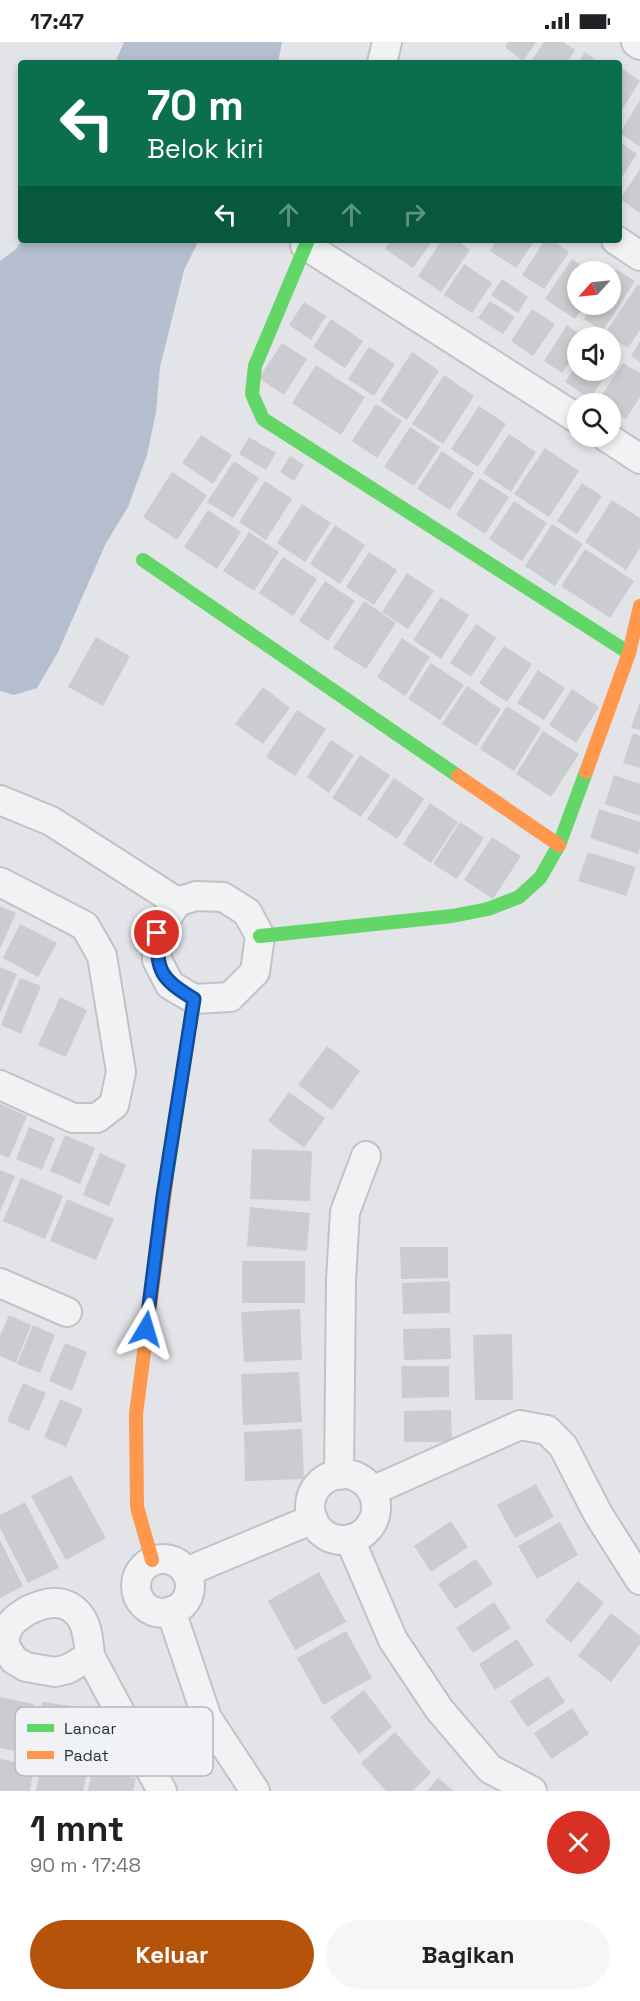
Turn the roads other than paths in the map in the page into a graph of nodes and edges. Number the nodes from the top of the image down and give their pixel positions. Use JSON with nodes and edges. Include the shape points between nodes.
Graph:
{"nodes":[{"id":1,"x":387,"y":42,"type":"edge"},
{"id":2,"x":636,"y":42,"type":"edge"},
{"id":3,"x":640,"y":45,"type":"edge"},
{"id":4,"x":383,"y":60,"type":"edge"},
{"id":5,"x":306,"y":243,"type":"edge"},
{"id":6,"x":308,"y":243,"type":"edge"},
{"id":7,"x":620,"y":243,"type":"edge"},
{"id":8,"x":640,"y":256,"type":"edge"},
{"id":9,"x":567,"y":412,"type":"edge"},
{"id":10,"x":621,"y":447,"type":"edge"},
{"id":11,"x":640,"y":459,"type":"edge"},
{"id":12,"x":143,"y":560,"type":"dead end"},
{"id":13,"x":640,"y":606,"type":"edge"},
{"id":14,"x":629,"y":653,"type":"junction"},
{"id":15,"x":0,"y":800,"type":"edge"},
{"id":16,"x":559,"y":845,"type":"junction"},
{"id":17,"x":0,"y":882,"type":"edge"},
{"id":18,"x":177,"y":902,"type":"junction"},
{"id":19,"x":260,"y":936,"type":"junction"},
{"id":20,"x":194,"y":999,"type":"junction"},
{"id":21,"x":0,"y":1084,"type":"edge"},
{"id":22,"x":366,"y":1156,"type":"dead end"},
{"id":23,"x":0,"y":1283,"type":"edge"},
{"id":24,"x":67,"y":1312,"type":"dead end"},
{"id":25,"x":339,"y":1475,"type":"junction"},
{"id":26,"x":372,"y":1491,"type":"junction"},
{"id":27,"x":313,"y":1519,"type":"junction"},
{"id":28,"x":350,"y":1539,"type":"junction"},
{"id":29,"x":152,"y":1560,"type":"junction"},
{"id":30,"x":186,"y":1572,"type":"junction"},
{"id":31,"x":640,"y":1580,"type":"edge"},
{"id":32,"x":171,"y":1611,"type":"junction"},
{"id":33,"x":90,"y":1656,"type":"dead end"},
{"id":34,"x":117,"y":1707,"type":"edge"},
{"id":35,"x":203,"y":1707,"type":"edge"},
{"id":36,"x":213,"y":1727,"type":"edge"},
{"id":37,"x":154,"y":1776,"type":"edge"},
{"id":38,"x":162,"y":1791,"type":"edge"},
{"id":39,"x":255,"y":1791,"type":"edge"},
{"id":40,"x":532,"y":1791,"type":"edge"}],
"edges":[{"from":1,"to":4,"type":"street"},
{"from":2,"to":3,"type":"street"},
{"from":5,"to":14,"type":"street","via":[[250,385],[263,419]]},
{"from":6,"to":9,"type":"street"},
{"from":7,"to":8,"type":"street"},
{"from":10,"to":11,"type":"street"},
{"from":12,"to":16,"type":"street"},
{"from":13,"to":14,"type":"street"},
{"from":14,"to":16,"type":"street"},
{"from":15,"to":18,"type":"street","via":[[51,821]]},
{"from":16,"to":19,"type":"street","via":[[540,878],[519,897],[488,909]]},
{"from":17,"to":21,"type":"street","via":[[85,926],[102,956],[121,1071],[114,1105],[97,1118],[73,1118]]},
{"from":18,"to":19,"type":"street","via":[[196,896],[223,897],[247,912]]},
{"from":18,"to":20,"type":"street","via":[[157,933],[157,960],[170,984]]},
{"from":19,"to":20,"type":"street","via":[[255,972],[230,997]]},
{"from":20,"to":29,"type":"street","via":[[158,1231],[136,1414],[137,1506]]},
{"from":22,"to":25,"type":"street","via":[[345,1212],[340,1280]]},
{"from":23,"to":24,"type":"street"},
{"from":25,"to":26,"type":"street","via":[[363,1481]]},
{"from":25,"to":27,"type":"street","via":[[328,1478],[313,1496]]},
{"from":26,"to":28,"type":"street","via":[[374,1521],[360,1536]]},
{"from":26,"to":31,"type":"street","via":[[520,1425],[547,1430],[563,1446],[598,1514]]},
{"from":27,"to":28,"type":"street","via":[[328,1536]]},
{"from":27,"to":30,"type":"street"},
{"from":28,"to":40,"type":"street","via":[[393,1640],[439,1709],[490,1769]]},
{"from":29,"to":30,"type":"street","via":[[175,1562]]},
{"from":29,"to":32,"type":"street","via":[[136,1577],[136,1590],[149,1609]]},
{"from":30,"to":32,"type":"street","via":[[188,1595],[185,1602]]},
{"from":32,"to":35,"type":"street"},
{"from":33,"to":34,"type":"street"},
{"from":36,"to":39,"type":"street"},
{"from":37,"to":38,"type":"street"}]}
